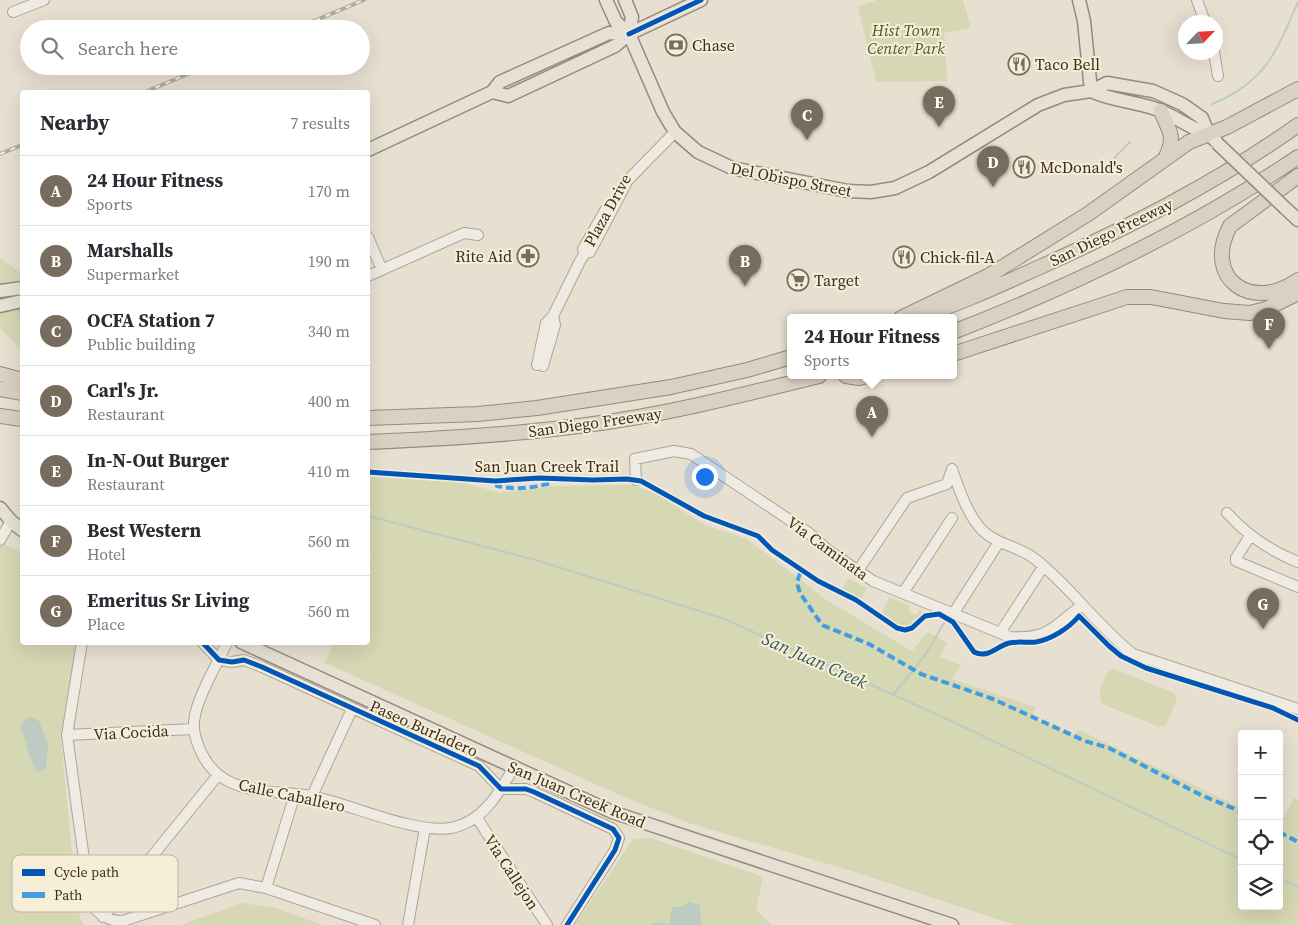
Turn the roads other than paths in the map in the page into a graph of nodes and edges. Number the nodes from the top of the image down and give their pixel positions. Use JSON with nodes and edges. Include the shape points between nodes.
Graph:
{"nodes":[{"id":1,"x":44,"y":0,"type":"edge"},
{"id":2,"x":606,"y":0,"type":"edge"},
{"id":3,"x":625,"y":0,"type":"edge"},
{"id":4,"x":701,"y":0,"type":"edge"},
{"id":5,"x":1079,"y":0,"type":"edge"},
{"id":6,"x":1197,"y":0,"type":"edge"},
{"id":7,"x":13,"y":12,"type":"dead end"},
{"id":8,"x":1202,"y":15,"type":"edge"},
{"id":9,"x":628,"y":34,"type":"junction"},
{"id":10,"x":1215,"y":60,"type":"edge"},
{"id":11,"x":1218,"y":76,"type":"dead end"},
{"id":12,"x":1298,"y":89,"type":"edge"},
{"id":13,"x":1092,"y":91,"type":"junction"},
{"id":14,"x":1161,"y":111,"type":"junction"},
{"id":15,"x":1298,"y":125,"type":"edge"},
{"id":16,"x":675,"y":132,"type":"junction"},
{"id":17,"x":1213,"y":139,"type":"junction"},
{"id":18,"x":370,"y":149,"type":"edge"},
{"id":19,"x":1298,"y":156,"type":"edge"},
{"id":20,"x":1166,"y":157,"type":"junction"},
{"id":21,"x":1298,"y":176,"type":"edge"},
{"id":22,"x":1298,"y":220,"type":"edge"},
{"id":23,"x":478,"y":235,"type":"dead end"},
{"id":24,"x":370,"y":242,"type":"edge"},
{"id":25,"x":382,"y":270,"type":"junction"},
{"id":26,"x":370,"y":275,"type":"edge"},
{"id":27,"x":1298,"y":280,"type":"edge"},
{"id":28,"x":20,"y":288,"type":"edge"},
{"id":29,"x":0,"y":291,"type":"edge"},
{"id":30,"x":1298,"y":293,"type":"edge"},
{"id":31,"x":20,"y":301,"type":"edge"},
{"id":32,"x":0,"y":306,"type":"edge"},
{"id":33,"x":909,"y":314,"type":"edge"},
{"id":34,"x":926,"y":314,"type":"edge"},
{"id":35,"x":957,"y":330,"type":"edge"},
{"id":36,"x":957,"y":353,"type":"edge"},
{"id":37,"x":787,"y":358,"type":"edge"},
{"id":38,"x":540,"y":366,"type":"dead end"},
{"id":39,"x":0,"y":374,"type":"edge"},
{"id":40,"x":20,"y":379,"type":"edge"},
{"id":41,"x":807,"y":379,"type":"edge"},
{"id":42,"x":0,"y":389,"type":"edge"},
{"id":43,"x":20,"y":392,"type":"edge"},
{"id":44,"x":0,"y":416,"type":"edge"},
{"id":45,"x":370,"y":418,"type":"edge"},
{"id":46,"x":20,"y":419,"type":"edge"},
{"id":47,"x":370,"y":442,"type":"edge"},
{"id":48,"x":636,"y":480,"type":"dead end"},
{"id":49,"x":0,"y":508,"type":"edge"},
{"id":50,"x":1227,"y":513,"type":"dead end"},
{"id":51,"x":952,"y":518,"type":"dead end"},
{"id":52,"x":10,"y":522,"type":"junction"},
{"id":53,"x":20,"y":529,"type":"edge"},
{"id":54,"x":1250,"y":536,"type":"junction"},
{"id":55,"x":0,"y":540,"type":"edge"},
{"id":56,"x":999,"y":542,"type":"junction"},
{"id":57,"x":1298,"y":562,"type":"edge"},
{"id":58,"x":1043,"y":567,"type":"junction"},
{"id":59,"x":857,"y":572,"type":"junction"},
{"id":60,"x":1298,"y":587,"type":"edge"},
{"id":61,"x":902,"y":593,"type":"junction"},
{"id":62,"x":1077,"y":609,"type":"junction"},
{"id":63,"x":953,"y":614,"type":"junction"},
{"id":64,"x":1000,"y":633,"type":"junction"},
{"id":65,"x":82,"y":645,"type":"edge"},
{"id":66,"x":205,"y":645,"type":"edge"},
{"id":67,"x":226,"y":645,"type":"edge"},
{"id":68,"x":248,"y":645,"type":"edge"},
{"id":69,"x":219,"y":660,"type":"junction"},
{"id":70,"x":352,"y":709,"type":"junction"},
{"id":71,"x":1298,"y":709,"type":"edge"},
{"id":72,"x":194,"y":729,"type":"junction"},
{"id":73,"x":67,"y":735,"type":"junction"},
{"id":74,"x":514,"y":767,"type":"junction"},
{"id":75,"x":218,"y":775,"type":"junction"},
{"id":76,"x":501,"y":789,"type":"junction"},
{"id":77,"x":295,"y":794,"type":"junction"},
{"id":78,"x":312,"y":796,"type":"junction"},
{"id":79,"x":477,"y":818,"type":"junction"},
{"id":80,"x":425,"y":828,"type":"junction"},
{"id":81,"x":84,"y":855,"type":"edge"},
{"id":82,"x":153,"y":855,"type":"edge"},
{"id":83,"x":266,"y":888,"type":"junction"},
{"id":84,"x":178,"y":903,"type":"edge"},
{"id":85,"x":99,"y":912,"type":"edge"},
{"id":86,"x":107,"y":912,"type":"edge"},
{"id":87,"x":150,"y":912,"type":"edge"},
{"id":88,"x":103,"y":917,"type":"junction"},
{"id":89,"x":928,"y":922,"type":"edge"},
{"id":90,"x":375,"y":925,"type":"edge"},
{"id":91,"x":408,"y":925,"type":"edge"},
{"id":92,"x":547,"y":925,"type":"edge"},
{"id":93,"x":567,"y":925,"type":"edge"},
{"id":94,"x":952,"y":925,"type":"edge"}],
"edges":[{"from":1,"to":7,"type":"street"},
{"from":2,"to":9,"type":"main road","name":"Del Obispo Street","via":[[616,22]]},
{"from":3,"to":9,"type":"main road","name":"Del Obispo Street","via":[[632,17]]},
{"from":4,"to":9,"type":"main road"},
{"from":5,"to":13,"type":"main road"},
{"from":6,"to":8,"type":"street"},
{"from":9,"to":16,"type":"main road","name":"Del Obispo Street"},
{"from":9,"to":18,"type":"main road","via":[[609,33],[500,82],[492,92]]},
{"from":10,"to":11,"type":"street"},
{"from":12,"to":17,"type":"highway"},
{"from":13,"to":14,"type":"main road","via":[[1107,99]]},
{"from":13,"to":16,"type":"main road","name":"Del Obispo Street","via":[[1064,95],[1038,105],[918,178],[895,188],[871,192],[839,190],[732,168],[698,152]]},
{"from":13,"to":17,"type":"main road","name":"Del Obispo Street","via":[[1107,83],[1161,94],[1202,118]]},
{"from":14,"to":17,"type":"main road"},
{"from":14,"to":20,"type":"highway","via":[[1172,135]]},
{"from":15,"to":34,"type":"highway","name":"San Diego Freeway","via":[[1139,221],[964,301]]},
{"from":16,"to":38,"type":"street","name":"Plaza Drive","via":[[661,139],[622,177],[583,249],[585,253],[553,316],[555,326]]},
{"from":17,"to":20,"type":"highway","via":[[1189,142]]},
{"from":17,"to":22,"type":"main road","bridge":true},
{"from":19,"to":35,"type":"highway","name":"San Diego Freeway","via":[[1213,211],[1159,241],[1101,270]]},
{"from":20,"to":33,"type":"highway","via":[[1088,214],[988,276]]},
{"from":21,"to":27,"type":"highway","via":[[1230,226],[1221,253],[1229,279],[1244,291],[1269,294]]},
{"from":23,"to":25,"type":"street","via":[[464,233]]},
{"from":24,"to":25,"type":"street"},
{"from":25,"to":26,"type":"street"},
{"from":28,"to":29,"type":"main road"},
{"from":30,"to":36,"type":"highway","via":[[1280,304],[1250,313],[1152,297],[1127,297]]},
{"from":31,"to":32,"type":"main road"},
{"from":37,"to":45,"type":"highway","name":"San Diego Freeway","via":[[671,387],[547,406],[478,414]]},
{"from":39,"to":40,"type":"highway"},
{"from":41,"to":47,"type":"highway","name":"San Diego Freeway","via":[[712,403],[587,425],[493,436]]},
{"from":42,"to":43,"type":"highway"},
{"from":44,"to":46,"type":"highway"},
{"from":48,"to":59,"type":"street","name":"Via Caminata","via":[[635,459],[674,451],[691,454],[809,533]]},
{"from":49,"to":52,"type":"main road"},
{"from":50,"to":54,"type":"street"},
{"from":51,"to":61,"type":"street"},
{"from":52,"to":53,"type":"main road"},
{"from":52,"to":55,"type":"street"},
{"from":54,"to":57,"type":"street"},
{"from":54,"to":60,"type":"street","via":[[1236,561]]},
{"from":56,"to":58,"type":"street","via":[[1026,553]]},
{"from":56,"to":59,"type":"street","via":[[972,516],[952,468],[946,484],[907,498]]},
{"from":56,"to":63,"type":"street"},
{"from":58,"to":62,"type":"street"},
{"from":58,"to":64,"type":"street"},
{"from":59,"to":61,"type":"street","name":"Via Caminata"},
{"from":61,"to":63,"type":"street","name":"Via Caminata"},
{"from":62,"to":64,"type":"street","name":"Via Caminata","via":[[1046,633],[1028,638]]},
{"from":62,"to":71,"type":"street","via":[[1133,654]]},
{"from":63,"to":64,"type":"street","name":"Via Caminata"},
{"from":65,"to":73,"type":"street"},
{"from":66,"to":69,"type":"street"},
{"from":67,"to":69,"type":"street","name":"Calle Caballero"},
{"from":68,"to":74,"type":"main road","name":"San Juan Creek Road"},
{"from":69,"to":70,"type":"street","name":"Paseo Burladero","via":[[251,663]]},
{"from":69,"to":72,"type":"street","name":"Calle Caballero","via":[[199,703]]},
{"from":70,"to":76,"type":"street","name":"Paseo Burladero","via":[[479,766]]},
{"from":70,"to":78,"type":"street"},
{"from":72,"to":73,"type":"street","name":"Via Cocida"},
{"from":72,"to":75,"type":"street","name":"Calle Caballero","via":[[198,747]]},
{"from":73,"to":81,"type":"street"},
{"from":74,"to":76,"type":"street","name":"Calle Caballero"},
{"from":74,"to":89,"type":"main road","name":"San Juan Creek Road","via":[[612,812]]},
{"from":75,"to":77,"type":"street","name":"Calle Caballero","via":[[245,787]]},
{"from":75,"to":82,"type":"street"},
{"from":76,"to":79,"type":"street","name":"Calle Caballero"},
{"from":76,"to":93,"type":"street","via":[[534,792],[605,823],[619,838],[615,850]]},
{"from":77,"to":78,"type":"street","name":"Calle Caballero"},
{"from":77,"to":83,"type":"street"},
{"from":78,"to":80,"type":"street","name":"Calle Caballero"},
{"from":79,"to":80,"type":"street","name":"Calle Caballero","via":[[451,828]]},
{"from":79,"to":92,"type":"street","name":"Via Callejon"},
{"from":80,"to":91,"type":"street"},
{"from":83,"to":84,"type":"street","via":[[239,883]]},
{"from":83,"to":90,"type":"street"},
{"from":85,"to":88,"type":"street"},
{"from":86,"to":88,"type":"street"},
{"from":87,"to":88,"type":"street","via":[[123,921]]},
{"from":89,"to":94,"type":"main road","name":"San Juan Creek Road"}]}
